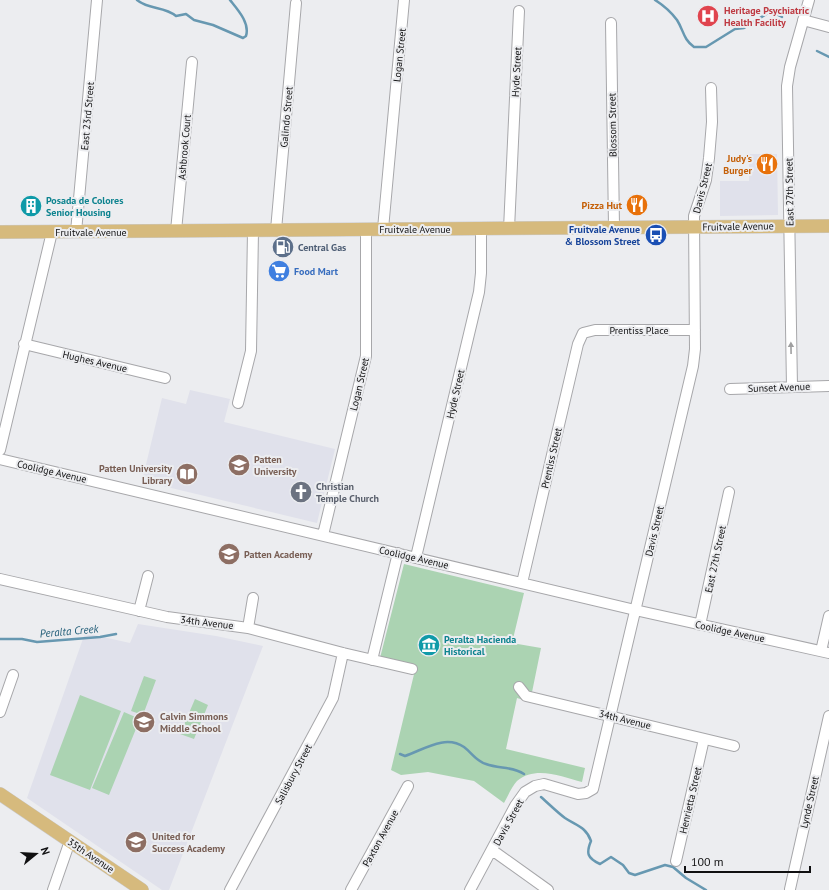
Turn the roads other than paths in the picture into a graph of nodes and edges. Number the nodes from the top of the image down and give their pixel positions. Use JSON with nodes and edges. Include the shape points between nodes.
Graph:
{"nodes":[{"id":1,"x":97,"y":0,"type":"edge"},
{"id":2,"x":404,"y":0,"type":"edge"},
{"id":3,"x":809,"y":0,"type":"edge"},
{"id":4,"x":296,"y":3,"type":"dead end"},
{"id":5,"x":519,"y":11,"type":"dead end"},
{"id":6,"x":803,"y":20,"type":"junction"},
{"id":7,"x":611,"y":23,"type":"dead end"},
{"id":8,"x":829,"y":27,"type":"edge"},
{"id":9,"x":192,"y":62,"type":"dead end"},
{"id":10,"x":711,"y":88,"type":"dead end"},
{"id":11,"x":790,"y":226,"type":"junction"},
{"id":12,"x":829,"y":226,"type":"edge"},
{"id":13,"x":614,"y":227,"type":"junction"},
{"id":14,"x":694,"y":227,"type":"junction"},
{"id":15,"x":481,"y":228,"type":"junction"},
{"id":16,"x":366,"y":229,"type":"junction"},
{"id":17,"x":383,"y":229,"type":"junction"},
{"id":18,"x":509,"y":229,"type":"junction"},
{"id":19,"x":276,"y":230,"type":"junction"},
{"id":20,"x":176,"y":231,"type":"junction"},
{"id":21,"x":254,"y":231,"type":"junction"},
{"id":22,"x":0,"y":232,"type":"edge"},
{"id":23,"x":52,"y":232,"type":"junction"},
{"id":24,"x":76,"y":232,"type":"junction"},
{"id":25,"x":695,"y":330,"type":"junction"},
{"id":26,"x":583,"y":333,"type":"joint"},
{"id":27,"x":24,"y":344,"type":"junction"},
{"id":28,"x":165,"y":378,"type":"dead end"},
{"id":29,"x":829,"y":386,"type":"edge"},
{"id":30,"x":792,"y":387,"type":"junction"},
{"id":31,"x":730,"y":389,"type":"dead end"},
{"id":32,"x":238,"y":403,"type":"dead end"},
{"id":33,"x":0,"y":450,"type":"edge"},
{"id":34,"x":0,"y":459,"type":"edge"},
{"id":35,"x":729,"y":492,"type":"dead end"},
{"id":36,"x":324,"y":535,"type":"junction"},
{"id":37,"x":398,"y":553,"type":"junction"},
{"id":38,"x":416,"y":557,"type":"junction"},
{"id":39,"x":148,"y":576,"type":"dead end"},
{"id":40,"x":0,"y":579,"type":"edge"},
{"id":41,"x":522,"y":583,"type":"junction"},
{"id":42,"x":253,"y":598,"type":"dead end"},
{"id":43,"x":635,"y":610,"type":"junction"},
{"id":44,"x":139,"y":612,"type":"junction"},
{"id":45,"x":829,"y":616,"type":"edge"},
{"id":46,"x":700,"y":625,"type":"junction"},
{"id":47,"x":248,"y":628,"type":"junction"},
{"id":48,"x":825,"y":652,"type":"edge"},
{"id":49,"x":343,"y":653,"type":"junction"},
{"id":50,"x":372,"y":660,"type":"junction"},
{"id":51,"x":412,"y":669,"type":"dead end"},
{"id":52,"x":13,"y":675,"type":"dead end"},
{"id":53,"x":519,"y":687,"type":"dead end"},
{"id":54,"x":0,"y":712,"type":"edge"},
{"id":55,"x":609,"y":715,"type":"junction"},
{"id":56,"x":829,"y":716,"type":"edge"},
{"id":57,"x":704,"y":739,"type":"junction"},
{"id":58,"x":734,"y":746,"type":"dead end"},
{"id":59,"x":408,"y":786,"type":"dead end"},
{"id":60,"x":0,"y":794,"type":"edge"},
{"id":61,"x":70,"y":841,"type":"junction"},
{"id":62,"x":492,"y":850,"type":"junction"},
{"id":63,"x":676,"y":861,"type":"dead end"},
{"id":64,"x":790,"y":889,"type":"edge"},
{"id":65,"x":53,"y":890,"type":"edge"},
{"id":66,"x":142,"y":890,"type":"edge"},
{"id":67,"x":230,"y":890,"type":"edge"},
{"id":68,"x":351,"y":890,"type":"edge"},
{"id":69,"x":470,"y":890,"type":"edge"},
{"id":70,"x":548,"y":890,"type":"edge"}],
"edges":[{"from":1,"to":24,"type":"street","name":"East 23rd Street"},
{"from":2,"to":17,"type":"street","name":"Logan Street"},
{"from":3,"to":6,"type":"street","name":"East 27th Street"},
{"from":4,"to":19,"type":"street","name":"Galindo Street"},
{"from":5,"to":18,"type":"street","name":"Hyde Street"},
{"from":6,"to":8,"type":"street"},
{"from":6,"to":11,"type":"street","name":"East 27th Street","via":[[787,86]]},
{"from":7,"to":13,"type":"street","name":"Blossom Street"},
{"from":9,"to":20,"type":"street","name":"Ashbrook Court"},
{"from":10,"to":14,"type":"street","name":"Davis Street","via":[[709,158],[706,180],[694,216]]},
{"from":11,"to":12,"type":"main road","name":"Fruitvale Avenue"},
{"from":11,"to":14,"type":"main road","name":"Fruitvale Avenue"},
{"from":30,"to":11,"type":"street","name":"East 27th Street","one_way":true},
{"from":13,"to":14,"type":"main road","name":"Fruitvale Avenue"},
{"from":13,"to":18,"type":"main road","name":"Fruitvale Avenue"},
{"from":14,"to":25,"type":"street","name":"Davis Street"},
{"from":15,"to":17,"type":"main road","name":"Fruitvale Avenue"},
{"from":15,"to":18,"type":"main road","name":"Fruitvale Avenue"},
{"from":15,"to":38,"type":"street","name":"Hyde Street","via":[[479,292]]},
{"from":16,"to":17,"type":"main road","name":"Fruitvale Avenue"},
{"from":16,"to":19,"type":"main road","name":"Fruitvale Avenue"},
{"from":16,"to":36,"type":"street","name":"Logan Street","via":[[366,356]]},
{"from":19,"to":21,"type":"main road","name":"Fruitvale Avenue"},
{"from":20,"to":21,"type":"main road","name":"Fruitvale Avenue"},
{"from":20,"to":24,"type":"main road","name":"Fruitvale Avenue"},
{"from":21,"to":32,"type":"street","via":[[251,351]]},
{"from":22,"to":23,"type":"main road","name":"Fruitvale Avenue"},
{"from":23,"to":24,"type":"main road","name":"Fruitvale Avenue"},
{"from":23,"to":27,"type":"street"},
{"from":25,"to":26,"type":"street","name":"Prentiss Place","via":[[595,330]]},
{"from":25,"to":43,"type":"street","name":"Davis Street","via":[[693,366]]},
{"from":26,"to":41,"type":"street","name":"Prentiss Street","via":[[578,344]]},
{"from":27,"to":28,"type":"street","name":"Hughes Avenue"},
{"from":27,"to":33,"type":"street"},
{"from":29,"to":30,"type":"street","name":"Sunset Avenue"},
{"from":30,"to":31,"type":"street","name":"Sunset Avenue"},
{"from":34,"to":36,"type":"street","name":"Coolidge Avenue"},
{"from":35,"to":46,"type":"street","name":"East 27th Street"},
{"from":36,"to":37,"type":"street","name":"Coolidge Avenue"},
{"from":37,"to":38,"type":"street","name":"Coolidge Avenue"},
{"from":37,"to":50,"type":"street"},
{"from":38,"to":41,"type":"street","name":"Coolidge Avenue"},
{"from":39,"to":44,"type":"street"},
{"from":40,"to":44,"type":"street","name":"34th Avenue"},
{"from":41,"to":43,"type":"street","name":"Coolidge Avenue"},
{"from":42,"to":47,"type":"street"},
{"from":43,"to":46,"type":"street","name":"Coolidge Avenue"},
{"from":43,"to":55,"type":"street","name":"Davis Street"},
{"from":44,"to":47,"type":"street","name":"34th Avenue"},
{"from":45,"to":48,"type":"street"},
{"from":46,"to":48,"type":"street","name":"Coolidge Avenue"},
{"from":47,"to":49,"type":"street","name":"34th Avenue"},
{"from":49,"to":50,"type":"street","name":"34th Avenue"},
{"from":49,"to":67,"type":"street","name":"Salisbury Street","via":[[333,698]]},
{"from":50,"to":51,"type":"street","name":"34th Avenue"},
{"from":52,"to":54,"type":"street"},
{"from":53,"to":55,"type":"street","name":"34th Avenue","via":[[526,696]]},
{"from":55,"to":57,"type":"street","name":"34th Avenue"},
{"from":55,"to":62,"type":"street","name":"Davis Street","via":[[593,789],[578,794],[544,784],[525,792]]},
{"from":56,"to":64,"type":"street","name":"Lynde Street"},
{"from":57,"to":58,"type":"street","name":"34th Avenue"},
{"from":57,"to":63,"type":"street","name":"Henrietta Street"},
{"from":59,"to":68,"type":"street","name":"Paxton Avenue"},
{"from":60,"to":61,"type":"main road","name":"35th Avenue"},
{"from":61,"to":65,"type":"street"},
{"from":61,"to":66,"type":"main road","name":"35th Avenue"},
{"from":62,"to":69,"type":"street","name":"Davis Street"},
{"from":62,"to":70,"type":"street"}]}
